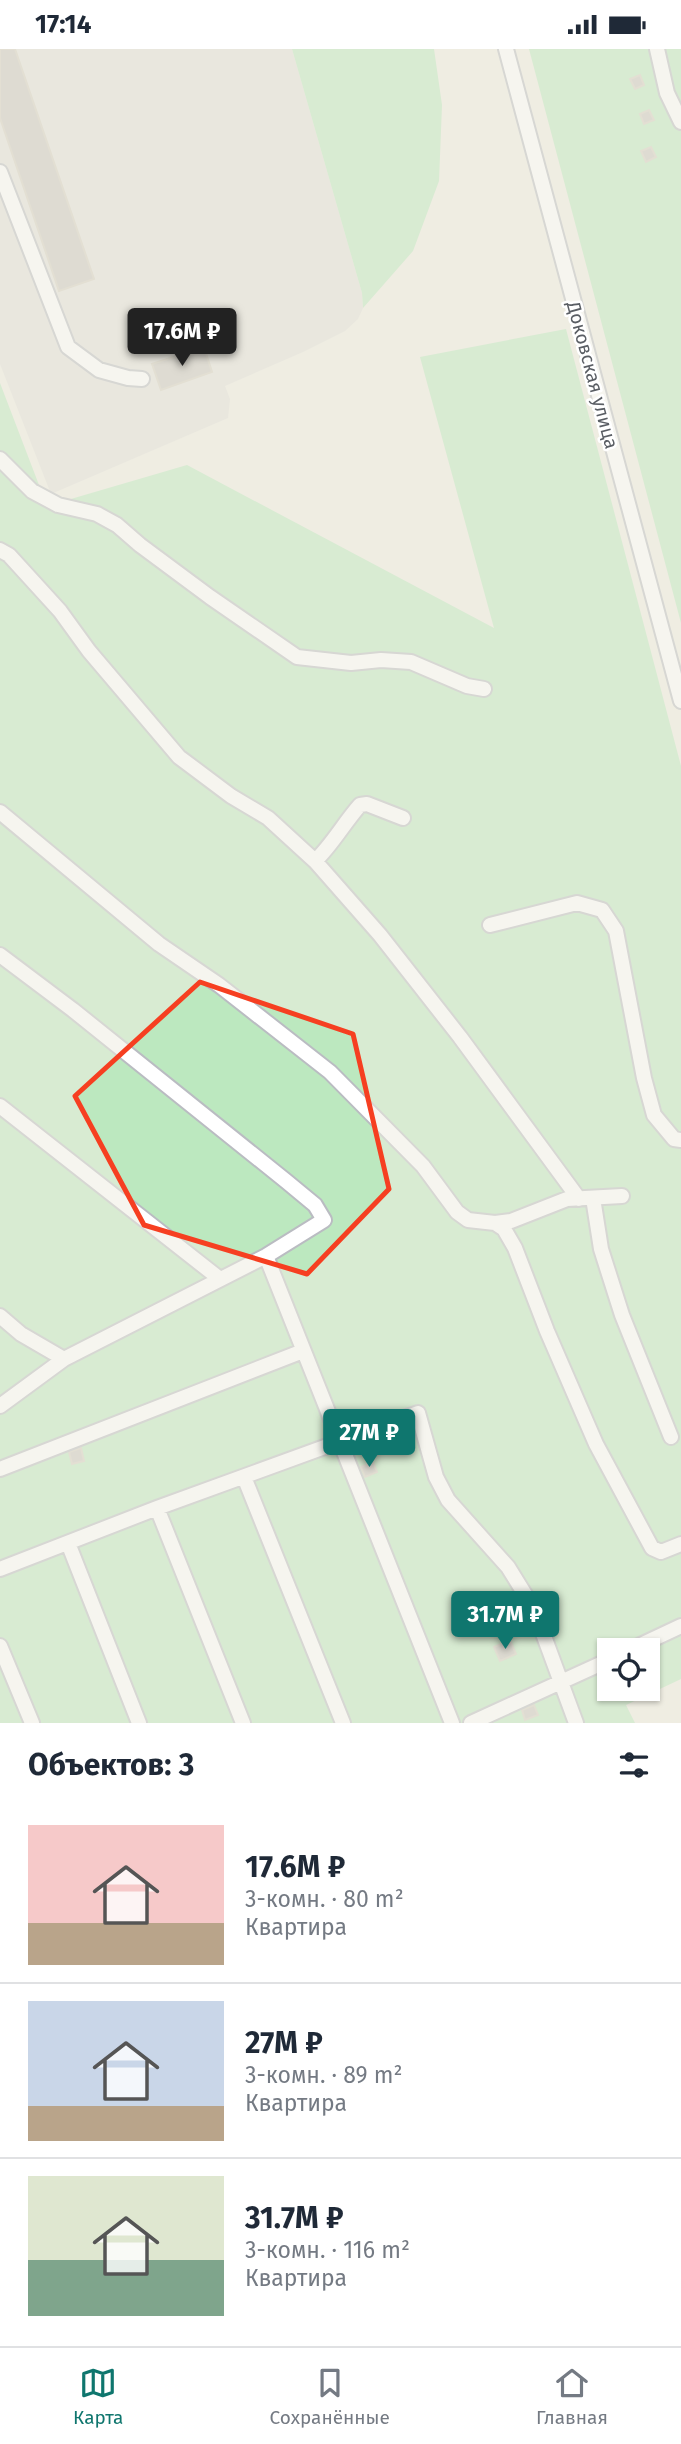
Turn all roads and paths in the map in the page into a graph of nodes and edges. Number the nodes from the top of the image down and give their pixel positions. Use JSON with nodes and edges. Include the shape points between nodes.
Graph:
{"nodes":[{"id":1,"x":506,"y":49,"type":"edge"},
{"id":2,"x":657,"y":49,"type":"edge"},
{"id":3,"x":681,"y":122,"type":"edge"},
{"id":4,"x":0,"y":172,"type":"edge"},
{"id":5,"x":142,"y":379,"type":"dead end"},
{"id":6,"x":0,"y":459,"type":"edge"},
{"id":7,"x":0,"y":549,"type":"edge"},
{"id":8,"x":484,"y":689,"type":"dead end"},
{"id":9,"x":681,"y":701,"type":"edge"},
{"id":10,"x":0,"y":812,"type":"edge"},
{"id":11,"x":403,"y":818,"type":"dead end"},
{"id":12,"x":314,"y":861,"type":"junction"},
{"id":13,"x":490,"y":925,"type":"dead end"},
{"id":14,"x":0,"y":955,"type":"edge"},
{"id":15,"x":0,"y":1106,"type":"edge"},
{"id":16,"x":681,"y":1140,"type":"edge"},
{"id":17,"x":622,"y":1196,"type":"dead end"},
{"id":18,"x":586,"y":1198,"type":"junction"},
{"id":19,"x":495,"y":1223,"type":"junction"},
{"id":20,"x":266,"y":1256,"type":"junction"},
{"id":21,"x":220,"y":1279,"type":"junction"},
{"id":22,"x":0,"y":1316,"type":"edge"},
{"id":23,"x":303,"y":1351,"type":"junction"},
{"id":24,"x":64,"y":1359,"type":"junction"},
{"id":25,"x":0,"y":1406,"type":"edge"},
{"id":26,"x":671,"y":1437,"type":"dead end"},
{"id":27,"x":339,"y":1442,"type":"junction"},
{"id":28,"x":0,"y":1469,"type":"edge"},
{"id":29,"x":244,"y":1477,"type":"junction"},
{"id":30,"x":157,"y":1509,"type":"junction"},
{"id":31,"x":68,"y":1543,"type":"junction"},
{"id":32,"x":681,"y":1544,"type":"edge"},
{"id":33,"x":0,"y":1569,"type":"edge"},
{"id":34,"x":681,"y":1626,"type":"edge"},
{"id":35,"x":656,"y":1638,"type":"edge"},
{"id":36,"x":0,"y":1646,"type":"edge"},
{"id":37,"x":597,"y":1666,"type":"edge"},
{"id":38,"x":561,"y":1683,"type":"junction"},
{"id":39,"x":32,"y":1723,"type":"edge"},
{"id":40,"x":139,"y":1723,"type":"edge"},
{"id":41,"x":243,"y":1723,"type":"edge"},
{"id":42,"x":343,"y":1723,"type":"edge"},
{"id":43,"x":452,"y":1723,"type":"edge"},
{"id":44,"x":471,"y":1723,"type":"edge"},
{"id":45,"x":576,"y":1723,"type":"edge"}],
"edges":[{"from":1,"to":9,"type":"street","name":"Доковская улица"},
{"from":2,"to":3,"type":"street","via":[[667,93]]},
{"from":4,"to":5,"type":"street","via":[[68,347],[99,370]]},
{"from":6,"to":8,"type":"street","via":[[32,491],[117,525],[297,657],[351,663],[411,662]]},
{"from":7,"to":12,"type":"street","via":[[60,611],[179,757],[268,818]]},
{"from":10,"to":19,"type":"street","via":[[159,944],[330,1072],[423,1166],[457,1212],[468,1220]]},
{"from":11,"to":12,"type":"street","via":[[360,805]]},
{"from":12,"to":18,"type":"street","via":[[380,935]]},
{"from":13,"to":16,"type":"street","via":[[577,903],[602,910],[617,931],[654,1115],[674,1139]]},
{"from":14,"to":20,"type":"street","via":[[315,1205],[324,1220]]},
{"from":15,"to":21,"type":"street"},
{"from":17,"to":18,"type":"street"},
{"from":18,"to":19,"type":"street","via":[[567,1199]]},
{"from":18,"to":26,"type":"street","via":[[619,1304]]},
{"from":19,"to":32,"type":"street","via":[[515,1248],[596,1444],[652,1548],[662,1552]]},
{"from":20,"to":21,"type":"street"},
{"from":20,"to":23,"type":"street"},
{"from":21,"to":24,"type":"street"},
{"from":22,"to":24,"type":"street"},
{"from":23,"to":27,"type":"street"},
{"from":23,"to":28,"type":"street"},
{"from":24,"to":25,"type":"street"},
{"from":27,"to":29,"type":"street"},
{"from":27,"to":38,"type":"street","via":[[418,1413],[436,1477],[448,1500],[484,1539],[534,1609]]},
{"from":27,"to":43,"type":"street"},
{"from":29,"to":30,"type":"street"},
{"from":29,"to":42,"type":"street"},
{"from":30,"to":31,"type":"street"},
{"from":30,"to":41,"type":"street"},
{"from":31,"to":33,"type":"street"},
{"from":31,"to":40,"type":"street"},
{"from":34,"to":35,"type":"street"},
{"from":36,"to":39,"type":"street"},
{"from":37,"to":38,"type":"street"},
{"from":38,"to":44,"type":"street"},
{"from":38,"to":45,"type":"street"}]}
